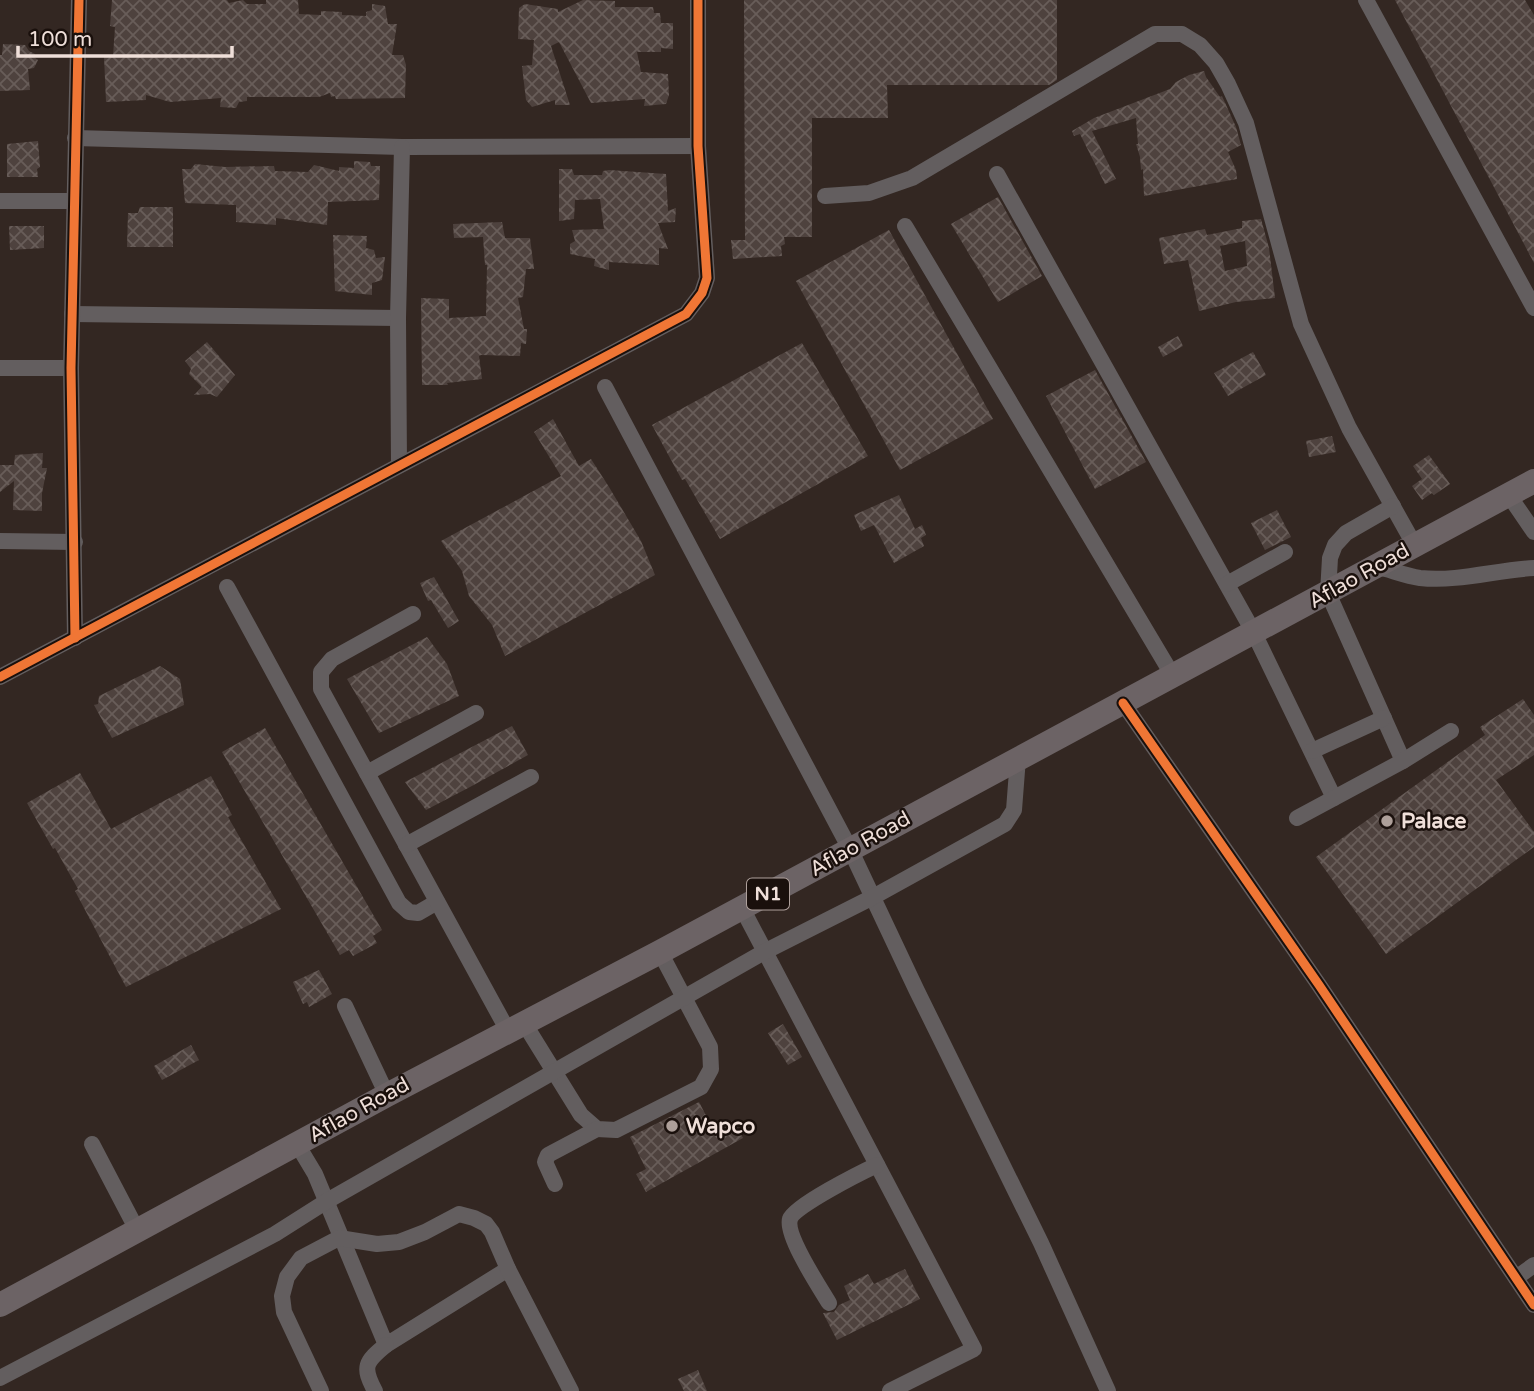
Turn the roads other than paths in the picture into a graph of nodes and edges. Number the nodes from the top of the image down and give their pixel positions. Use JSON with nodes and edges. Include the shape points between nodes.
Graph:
{"nodes":[{"id":1,"x":79,"y":0,"type":"edge"},
{"id":2,"x":698,"y":0,"type":"edge"},
{"id":3,"x":1366,"y":0,"type":"edge"},
{"id":4,"x":75,"y":138,"type":"junction"},
{"id":5,"x":698,"y":146,"type":"junction"},
{"id":6,"x":402,"y":147,"type":"junction"},
{"id":7,"x":997,"y":174,"type":"dead end"},
{"id":8,"x":825,"y":196,"type":"dead end"},
{"id":9,"x":0,"y":201,"type":"edge"},
{"id":10,"x":73,"y":201,"type":"junction"},
{"id":11,"x":905,"y":226,"type":"dead end"},
{"id":12,"x":1534,"y":308,"type":"edge"},
{"id":13,"x":72,"y":314,"type":"junction"},
{"id":14,"x":398,"y":318,"type":"junction"},
{"id":15,"x":0,"y":368,"type":"edge"},
{"id":16,"x":71,"y":368,"type":"junction"},
{"id":17,"x":604,"y":387,"type":"dead end"},
{"id":18,"x":399,"y":465,"type":"junction"},
{"id":19,"x":1534,"y":481,"type":"edge"},
{"id":20,"x":1508,"y":494,"type":"junction"},
{"id":21,"x":1393,"y":506,"type":"junction"},
{"id":22,"x":1534,"y":532,"type":"edge"},
{"id":23,"x":0,"y":541,"type":"edge"},
{"id":24,"x":75,"y":542,"type":"junction"},
{"id":25,"x":1415,"y":546,"type":"junction"},
{"id":26,"x":1285,"y":552,"type":"dead end"},
{"id":27,"x":1378,"y":567,"type":"junction"},
{"id":28,"x":1534,"y":568,"type":"edge"},
{"id":29,"x":1227,"y":584,"type":"junction"},
{"id":30,"x":227,"y":587,"type":"dead end"},
{"id":31,"x":1328,"y":593,"type":"junction"},
{"id":32,"x":413,"y":614,"type":"dead end"},
{"id":33,"x":1255,"y":633,"type":"junction"},
{"id":34,"x":75,"y":638,"type":"junction"},
{"id":35,"x":1173,"y":676,"type":"junction"},
{"id":36,"x":0,"y":677,"type":"edge"},
{"id":37,"x":1123,"y":704,"type":"junction"},
{"id":38,"x":476,"y":713,"type":"dead end"},
{"id":39,"x":1384,"y":718,"type":"junction"},
{"id":40,"x":1451,"y":731,"type":"dead end"},
{"id":41,"x":1312,"y":751,"type":"junction"},
{"id":42,"x":1018,"y":758,"type":"junction"},
{"id":43,"x":1403,"y":761,"type":"junction"},
{"id":44,"x":367,"y":773,"type":"junction"},
{"id":45,"x":531,"y":777,"type":"dead end"},
{"id":46,"x":1334,"y":798,"type":"junction"},
{"id":47,"x":1297,"y":818,"type":"dead end"},
{"id":48,"x":406,"y":845,"type":"junction"},
{"id":49,"x":850,"y":849,"type":"junction"},
{"id":50,"x":873,"y":897,"type":"junction"},
{"id":51,"x":438,"y":902,"type":"junction"},
{"id":52,"x":741,"y":908,"type":"junction"},
{"id":53,"x":660,"y":952,"type":"junction"},
{"id":54,"x":764,"y":952,"type":"junction"},
{"id":55,"x":685,"y":998,"type":"junction"},
{"id":56,"x":345,"y":1006,"type":"dead end"},
{"id":57,"x":516,"y":1027,"type":"junction"},
{"id":58,"x":554,"y":1072,"type":"junction"},
{"id":59,"x":387,"y":1094,"type":"junction"},
{"id":60,"x":597,"y":1129,"type":"junction"},
{"id":61,"x":93,"y":1144,"type":"dead end"},
{"id":62,"x":297,"y":1144,"type":"junction"},
{"id":63,"x":877,"y":1165,"type":"junction"},
{"id":64,"x":555,"y":1184,"type":"dead end"},
{"id":65,"x":327,"y":1201,"type":"junction"},
{"id":66,"x":136,"y":1230,"type":"junction"},
{"id":67,"x":339,"y":1238,"type":"junction"},
{"id":68,"x":1534,"y":1265,"type":"edge"},
{"id":69,"x":508,"y":1269,"type":"junction"},
{"id":70,"x":1516,"y":1278,"type":"junction"},
{"id":71,"x":829,"y":1303,"type":"dead end"},
{"id":72,"x":0,"y":1305,"type":"edge"},
{"id":73,"x":1534,"y":1306,"type":"edge"},
{"id":74,"x":386,"y":1345,"type":"junction"},
{"id":75,"x":0,"y":1378,"type":"edge"},
{"id":76,"x":321,"y":1391,"type":"edge"},
{"id":77,"x":375,"y":1391,"type":"edge"},
{"id":78,"x":571,"y":1391,"type":"edge"},
{"id":79,"x":890,"y":1391,"type":"edge"},
{"id":80,"x":1108,"y":1391,"type":"edge"}],
"edges":[{"from":1,"to":4,"type":"street"},
{"from":2,"to":5,"type":"street"},
{"from":3,"to":12,"type":"street"},
{"from":4,"to":6,"type":"street"},
{"from":4,"to":10,"type":"street"},
{"from":5,"to":6,"type":"street"},
{"from":5,"to":18,"type":"street","via":[[708,278],[695,305],[686,314]]},
{"from":6,"to":14,"type":"street"},
{"from":7,"to":29,"type":"street"},
{"from":8,"to":21,"type":"street","via":[[869,193],[912,178],[1155,34],[1182,34],[1200,45],[1216,64],[1246,123],[1301,324],[1349,428]]},
{"from":9,"to":10,"type":"street"},
{"from":10,"to":13,"type":"street"},
{"from":11,"to":35,"type":"street"},
{"from":13,"to":14,"type":"street"},
{"from":13,"to":16,"type":"street"},
{"from":14,"to":18,"type":"street"},
{"from":15,"to":16,"type":"street"},
{"from":16,"to":24,"type":"street"},
{"from":17,"to":49,"type":"street"},
{"from":18,"to":34,"type":"street"},
{"from":19,"to":20,"type":"highway","name":"Aflao Road","number":"N1"},
{"from":20,"to":22,"type":"street"},
{"from":20,"to":25,"type":"highway","name":"Aflao Road","number":"N1"},
{"from":21,"to":25,"type":"street"},
{"from":21,"to":31,"type":"street","via":[[1346,533],[1335,545]]},
{"from":23,"to":24,"type":"street"},
{"from":24,"to":34,"type":"street"},
{"from":25,"to":27,"type":"highway","name":"Aflao Road","number":"N1"},
{"from":26,"to":29,"type":"street"},
{"from":27,"to":28,"type":"street","via":[[1420,578],[1461,578]]},
{"from":27,"to":31,"type":"highway","name":"Aflao Road","number":"N1"},
{"from":29,"to":33,"type":"street"},
{"from":30,"to":51,"type":"street","via":[[399,903],[418,914]]},
{"from":31,"to":33,"type":"highway","name":"Aflao Road","number":"N1"},
{"from":31,"to":39,"type":"street"},
{"from":32,"to":44,"type":"street","via":[[332,659],[321,672],[321,689]]},
{"from":33,"to":35,"type":"highway","name":"Aflao Road","number":"N1"},
{"from":33,"to":41,"type":"street"},
{"from":34,"to":36,"type":"street"},
{"from":35,"to":37,"type":"highway","name":"Aflao Road","number":"N1"},
{"from":37,"to":42,"type":"highway","name":"Aflao Road","number":"N1"},
{"from":37,"to":70,"type":"street"},
{"from":38,"to":44,"type":"street"},
{"from":39,"to":41,"type":"street"},
{"from":39,"to":43,"type":"street"},
{"from":40,"to":43,"type":"street"},
{"from":41,"to":46,"type":"street"},
{"from":42,"to":49,"type":"highway","name":"Aflao Road","number":"N1"},
{"from":42,"to":50,"type":"street","via":[[1014,810],[1005,824]]},
{"from":43,"to":46,"type":"street"},
{"from":44,"to":48,"type":"street"},
{"from":45,"to":48,"type":"street"},
{"from":46,"to":47,"type":"street"},
{"from":48,"to":51,"type":"street"},
{"from":49,"to":50,"type":"street"},
{"from":49,"to":52,"type":"highway","name":"Aflao Road","number":"N1"},
{"from":50,"to":54,"type":"street"},
{"from":50,"to":80,"type":"street"},
{"from":51,"to":57,"type":"street"},
{"from":52,"to":53,"type":"highway","name":"Aflao Road","number":"N1"},
{"from":52,"to":54,"type":"street"},
{"from":53,"to":55,"type":"street"},
{"from":53,"to":57,"type":"highway","name":"Aflao Road","number":"N1"},
{"from":54,"to":55,"type":"street"},
{"from":54,"to":63,"type":"street"},
{"from":55,"to":58,"type":"street"},
{"from":55,"to":60,"type":"street","via":[[710,1047],[711,1069],[701,1087],[617,1130]]},
{"from":56,"to":59,"type":"street"},
{"from":57,"to":58,"type":"street"},
{"from":57,"to":59,"type":"highway","name":"Aflao Road","number":"N1"},
{"from":58,"to":60,"type":"street","via":[[581,1115]]},
{"from":58,"to":65,"type":"street"},
{"from":59,"to":62,"type":"highway","name":"Aflao Road","number":"N1"},
{"from":60,"to":64,"type":"street","via":[[548,1155],[545,1162]]},
{"from":61,"to":66,"type":"street"},
{"from":62,"to":65,"type":"street"},
{"from":62,"to":66,"type":"highway","name":"Aflao Road","number":"N1"},
{"from":63,"to":71,"type":"street","via":[[822,1195],[790,1219],[789,1229],[800,1254]]},
{"from":63,"to":79,"type":"street","via":[[974,1349]]},
{"from":65,"to":67,"type":"street"},
{"from":65,"to":75,"type":"street","via":[[275,1234]]},
{"from":66,"to":72,"type":"highway","name":"Aflao Road","number":"N1"},
{"from":67,"to":69,"type":"street","via":[[399,1242],[459,1214],[486,1224]]},
{"from":67,"to":74,"type":"street"},
{"from":67,"to":76,"type":"street","via":[[301,1258],[287,1277],[282,1296],[284,1312]]},
{"from":68,"to":70,"type":"street"},
{"from":69,"to":74,"type":"street"},
{"from":69,"to":78,"type":"street"},
{"from":70,"to":73,"type":"street"},
{"from":74,"to":77,"type":"street","via":[[367,1365],[367,1377]]}]}
